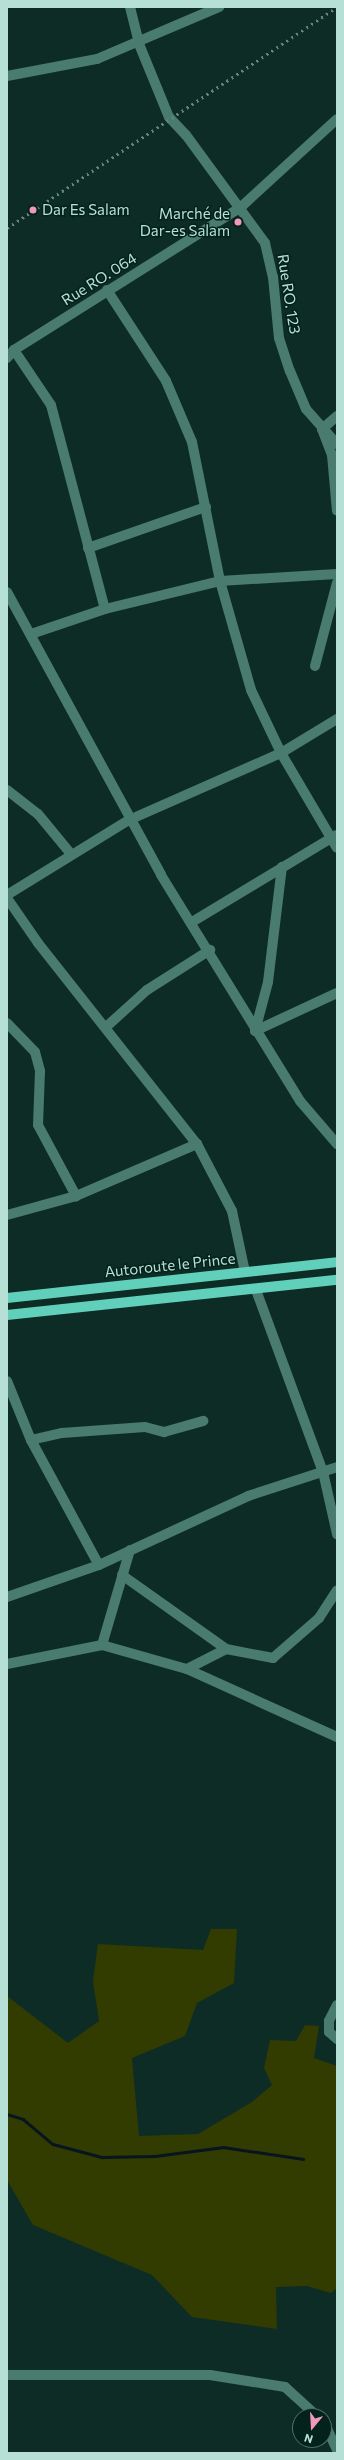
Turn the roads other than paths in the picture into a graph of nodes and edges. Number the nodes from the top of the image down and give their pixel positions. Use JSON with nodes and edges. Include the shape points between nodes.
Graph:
{"nodes":[{"id":1,"x":130,"y":7,"type":"edge"},
{"id":2,"x":219,"y":7,"type":"edge"},
{"id":3,"x":139,"y":44,"type":"junction"},
{"id":4,"x":7,"y":76,"type":"edge"},
{"id":5,"x":337,"y":119,"type":"edge"},
{"id":6,"x":241,"y":207,"type":"junction"},
{"id":7,"x":107,"y":290,"type":"junction"},
{"id":8,"x":14,"y":350,"type":"junction"},
{"id":9,"x":7,"y":358,"type":"edge"},
{"id":10,"x":337,"y":416,"type":"edge"},
{"id":11,"x":322,"y":429,"type":"junction"},
{"id":12,"x":337,"y":444,"type":"edge"},
{"id":13,"x":206,"y":507,"type":"junction"},
{"id":14,"x":337,"y":511,"type":"edge"},
{"id":15,"x":88,"y":548,"type":"junction"},
{"id":16,"x":337,"y":574,"type":"edge"},
{"id":17,"x":220,"y":581,"type":"junction"},
{"id":18,"x":337,"y":582,"type":"edge"},
{"id":19,"x":7,"y":592,"type":"edge"},
{"id":20,"x":105,"y":609,"type":"junction"},
{"id":21,"x":31,"y":634,"type":"junction"},
{"id":22,"x":315,"y":666,"type":"dead end"},
{"id":23,"x":337,"y":719,"type":"edge"},
{"id":24,"x":282,"y":753,"type":"junction"},
{"id":25,"x":7,"y":790,"type":"edge"},
{"id":26,"x":129,"y":820,"type":"junction"},
{"id":27,"x":334,"y":836,"type":"edge"},
{"id":28,"x":337,"y":848,"type":"edge"},
{"id":29,"x":71,"y":854,"type":"junction"},
{"id":30,"x":282,"y":867,"type":"junction"},
{"id":31,"x":7,"y":896,"type":"edge"},
{"id":32,"x":192,"y":922,"type":"junction"},
{"id":33,"x":210,"y":950,"type":"junction"},
{"id":34,"x":337,"y":993,"type":"edge"},
{"id":35,"x":7,"y":1023,"type":"edge"},
{"id":36,"x":106,"y":1027,"type":"junction"},
{"id":37,"x":255,"y":1031,"type":"junction"},
{"id":38,"x":196,"y":1144,"type":"junction"},
{"id":39,"x":337,"y":1144,"type":"edge"},
{"id":40,"x":76,"y":1196,"type":"junction"},
{"id":41,"x":7,"y":1215,"type":"edge"},
{"id":42,"x":337,"y":1262,"type":"edge"},
{"id":43,"x":245,"y":1272,"type":"junction"},
{"id":44,"x":337,"y":1280,"type":"edge"},
{"id":45,"x":256,"y":1290,"type":"junction"},
{"id":46,"x":7,"y":1298,"type":"edge"},
{"id":47,"x":7,"y":1315,"type":"edge"},
{"id":48,"x":7,"y":1381,"type":"edge"},
{"id":49,"x":204,"y":1421,"type":"dead end"},
{"id":50,"x":31,"y":1440,"type":"junction"},
{"id":51,"x":337,"y":1467,"type":"edge"},
{"id":52,"x":323,"y":1472,"type":"junction"},
{"id":53,"x":337,"y":1534,"type":"edge"},
{"id":54,"x":130,"y":1550,"type":"junction"},
{"id":55,"x":99,"y":1565,"type":"junction"},
{"id":56,"x":122,"y":1575,"type":"junction"},
{"id":57,"x":337,"y":1590,"type":"edge"},
{"id":58,"x":7,"y":1597,"type":"edge"},
{"id":59,"x":102,"y":1645,"type":"junction"},
{"id":60,"x":226,"y":1649,"type":"junction"},
{"id":61,"x":7,"y":1664,"type":"edge"},
{"id":62,"x":187,"y":1669,"type":"junction"},
{"id":63,"x":337,"y":1737,"type":"edge"},
{"id":64,"x":337,"y":2005,"type":"edge"},
{"id":65,"x":337,"y":2039,"type":"edge"},
{"id":66,"x":7,"y":2375,"type":"edge"},
{"id":67,"x":308,"y":2408,"type":"edge"},
{"id":68,"x":332,"y":2439,"type":"edge"},
{"id":69,"x":337,"y":2450,"type":"edge"}],
"edges":[{"from":1,"to":3,"type":"street","name":"Rue RO. 123"},
{"from":2,"to":3,"type":"street"},
{"from":3,"to":4,"type":"street","via":[[97,59]]},
{"from":3,"to":6,"type":"street","name":"Rue RO. 123","via":[[169,117]]},
{"from":5,"to":6,"type":"street","name":"Rue RO. 064"},
{"from":6,"to":7,"type":"street","name":"Rue RO. 064","via":[[190,242]]},
{"from":6,"to":11,"type":"street","name":"Rue RO. 123","via":[[265,243],[273,276],[279,338],[306,409]]},
{"from":7,"to":8,"type":"street","name":"Rue RO. 064"},
{"from":7,"to":13,"type":"street","via":[[166,381],[192,442]]},
{"from":8,"to":9,"type":"street","name":"Rue RO. 064"},
{"from":8,"to":15,"type":"street","via":[[51,405]]},
{"from":10,"to":11,"type":"street"},
{"from":11,"to":12,"type":"street","name":"Rue RO. 123"},
{"from":11,"to":14,"type":"street","via":[[332,455]]},
{"from":13,"to":15,"type":"street"},
{"from":13,"to":17,"type":"street"},
{"from":15,"to":20,"type":"street"},
{"from":16,"to":17,"type":"street"},
{"from":17,"to":20,"type":"street"},
{"from":17,"to":24,"type":"street","via":[[251,690]]},
{"from":18,"to":22,"type":"street"},
{"from":19,"to":21,"type":"street"},
{"from":20,"to":21,"type":"street"},
{"from":21,"to":26,"type":"street"},
{"from":23,"to":24,"type":"street"},
{"from":24,"to":26,"type":"street"},
{"from":24,"to":27,"type":"street"},
{"from":25,"to":29,"type":"street","via":[[38,814]]},
{"from":26,"to":29,"type":"street"},
{"from":26,"to":32,"type":"street"},
{"from":27,"to":28,"type":"street"},
{"from":27,"to":30,"type":"street"},
{"from":29,"to":31,"type":"street"},
{"from":30,"to":32,"type":"street"},
{"from":30,"to":37,"type":"street","via":[[268,982]]},
{"from":31,"to":36,"type":"street","via":[[38,943]]},
{"from":32,"to":33,"type":"street"},
{"from":33,"to":36,"type":"street","via":[[148,990]]},
{"from":33,"to":37,"type":"street"},
{"from":34,"to":37,"type":"street"},
{"from":35,"to":40,"type":"street","via":[[35,1052],[40,1071],[38,1125]]},
{"from":36,"to":38,"type":"street"},
{"from":37,"to":39,"type":"street","via":[[300,1101]]},
{"from":38,"to":40,"type":"street"},
{"from":38,"to":43,"type":"street","via":[[232,1211]]},
{"from":40,"to":41,"type":"street"},
{"from":42,"to":43,"type":"main road","name":"Autoroute le Prince"},
{"from":43,"to":46,"type":"main road","name":"Autoroute le Prince"},
{"from":44,"to":45,"type":"main road"},
{"from":45,"to":47,"type":"main road"},
{"from":45,"to":52,"type":"street"},
{"from":48,"to":50,"type":"street"},
{"from":49,"to":50,"type":"street","via":[[164,1432],[145,1427],[62,1433]]},
{"from":50,"to":55,"type":"street"},
{"from":51,"to":52,"type":"street"},
{"from":52,"to":53,"type":"street"},
{"from":52,"to":54,"type":"street","via":[[248,1496]]},
{"from":54,"to":55,"type":"street"},
{"from":54,"to":56,"type":"street"},
{"from":55,"to":58,"type":"street"},
{"from":56,"to":59,"type":"street"},
{"from":56,"to":60,"type":"street"},
{"from":57,"to":60,"type":"street","via":[[319,1618],[274,1658]]},
{"from":59,"to":61,"type":"street"},
{"from":59,"to":62,"type":"street"},
{"from":60,"to":62,"type":"street"},
{"from":62,"to":63,"type":"street"},
{"from":64,"to":65,"type":"street","via":[[329,2021],[329,2032]]},
{"from":66,"to":67,"type":"street","via":[[210,2375],[285,2387]]},
{"from":68,"to":69,"type":"street"}]}
